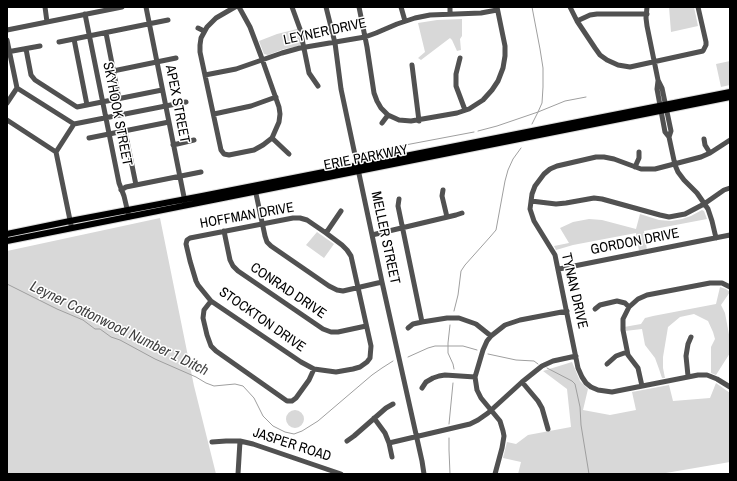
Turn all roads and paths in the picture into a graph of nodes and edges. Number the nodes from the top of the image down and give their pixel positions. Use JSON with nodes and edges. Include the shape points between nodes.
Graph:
{"nodes":[{"id":1,"x":44,"y":7,"type":"edge"},
{"id":2,"x":122,"y":7,"type":"edge"},
{"id":3,"x":146,"y":7,"type":"edge"},
{"id":4,"x":234,"y":7,"type":"edge"},
{"id":5,"x":239,"y":7,"type":"edge"},
{"id":6,"x":292,"y":7,"type":"edge"},
{"id":7,"x":326,"y":7,"type":"edge"},
{"id":8,"x":359,"y":7,"type":"edge"},
{"id":9,"x":401,"y":7,"type":"edge"},
{"id":10,"x":450,"y":7,"type":"edge"},
{"id":11,"x":570,"y":7,"type":"edge"},
{"id":12,"x":647,"y":7,"type":"edge"},
{"id":13,"x":698,"y":7,"type":"edge"},
{"id":14,"x":497,"y":9,"type":"edge"},
{"id":15,"x":85,"y":14,"type":"junction"},
{"id":16,"x":450,"y":14,"type":"junction"},
{"id":17,"x":646,"y":14,"type":"junction"},
{"id":18,"x":168,"y":20,"type":"dead end"},
{"id":19,"x":577,"y":21,"type":"junction"},
{"id":20,"x":47,"y":22,"type":"junction"},
{"id":21,"x":405,"y":22,"type":"junction"},
{"id":22,"x":149,"y":24,"type":"junction"},
{"id":23,"x":198,"y":28,"type":"dead end"},
{"id":24,"x":7,"y":30,"type":"edge"},
{"id":25,"x":204,"y":31,"type":"junction"},
{"id":26,"x":106,"y":33,"type":"junction"},
{"id":27,"x":90,"y":36,"type":"junction"},
{"id":28,"x":365,"y":36,"type":"junction"},
{"id":29,"x":74,"y":39,"type":"junction"},
{"id":30,"x":7,"y":40,"type":"edge"},
{"id":31,"x":59,"y":42,"type":"dead end"},
{"id":32,"x":335,"y":42,"type":"junction"},
{"id":33,"x":40,"y":46,"type":"dead end"},
{"id":34,"x":304,"y":48,"type":"junction"},
{"id":35,"x":26,"y":49,"type":"junction"},
{"id":36,"x":8,"y":52,"type":"edge"},
{"id":37,"x":176,"y":58,"type":"dead end"},
{"id":38,"x":460,"y":58,"type":"dead end"},
{"id":39,"x":263,"y":59,"type":"junction"},
{"id":40,"x":157,"y":62,"type":"junction"},
{"id":41,"x":654,"y":62,"type":"junction"},
{"id":42,"x":412,"y":65,"type":"dead end"},
{"id":43,"x":113,"y":71,"type":"junction"},
{"id":44,"x":205,"y":75,"type":"junction"},
{"id":45,"x":318,"y":86,"type":"dead end"},
{"id":46,"x":17,"y":88,"type":"junction"},
{"id":47,"x":162,"y":90,"type":"junction"},
{"id":48,"x":730,"y":92,"type":"edge"},
{"id":49,"x":276,"y":97,"type":"junction"},
{"id":50,"x":730,"y":97,"type":"edge"},
{"id":51,"x":119,"y":99,"type":"junction"},
{"id":52,"x":103,"y":102,"type":"junction"},
{"id":53,"x":186,"y":102,"type":"dead end"},
{"id":54,"x":7,"y":103,"type":"edge"},
{"id":55,"x":87,"y":105,"type":"junction"},
{"id":56,"x":166,"y":106,"type":"junction"},
{"id":57,"x":663,"y":108,"type":"junction"},
{"id":58,"x":465,"y":110,"type":"junction"},
{"id":59,"x":214,"y":114,"type":"junction"},
{"id":60,"x":388,"y":115,"type":"junction"},
{"id":61,"x":106,"y":118,"type":"junction"},
{"id":62,"x":7,"y":120,"type":"edge"},
{"id":63,"x":419,"y":120,"type":"junction"},
{"id":64,"x":169,"y":122,"type":"junction"},
{"id":65,"x":382,"y":123,"type":"dead end"},
{"id":66,"x":74,"y":124,"type":"junction"},
{"id":67,"x":125,"y":131,"type":"junction"},
{"id":68,"x":109,"y":134,"type":"junction"},
{"id":69,"x":89,"y":138,"type":"dead end"},
{"id":70,"x":272,"y":138,"type":"junction"},
{"id":71,"x":704,"y":139,"type":"dead end"},
{"id":72,"x":194,"y":140,"type":"dead end"},
{"id":73,"x":730,"y":140,"type":"edge"},
{"id":74,"x":173,"y":144,"type":"junction"},
{"id":75,"x":56,"y":152,"type":"junction"},
{"id":76,"x":639,"y":152,"type":"dead end"},
{"id":77,"x":710,"y":153,"type":"junction"},
{"id":78,"x":289,"y":154,"type":"dead end"},
{"id":79,"x":675,"y":165,"type":"junction"},
{"id":80,"x":635,"y":167,"type":"junction"},
{"id":81,"x":358,"y":169,"type":"junction"},
{"id":82,"x":201,"y":172,"type":"dead end"},
{"id":83,"x":180,"y":177,"type":"junction"},
{"id":84,"x":136,"y":185,"type":"junction"},
{"id":85,"x":730,"y":188,"type":"edge"},
{"id":86,"x":255,"y":189,"type":"junction"},
{"id":87,"x":121,"y":190,"type":"junction"},
{"id":88,"x":443,"y":190,"type":"dead end"},
{"id":89,"x":399,"y":199,"type":"dead end"},
{"id":90,"x":531,"y":201,"type":"junction"},
{"id":91,"x":185,"y":203,"type":"junction"},
{"id":92,"x":704,"y":204,"type":"junction"},
{"id":93,"x":128,"y":210,"type":"junction"},
{"id":94,"x":341,"y":211,"type":"dead end"},
{"id":95,"x":462,"y":212,"type":"dead end"},
{"id":96,"x":129,"y":217,"type":"junction"},
{"id":97,"x":447,"y":217,"type":"junction"},
{"id":98,"x":70,"y":221,"type":"junction"},
{"id":99,"x":262,"y":224,"type":"junction"},
{"id":100,"x":403,"y":228,"type":"junction"},
{"id":101,"x":72,"y":229,"type":"junction"},
{"id":102,"x":224,"y":231,"type":"junction"},
{"id":103,"x":326,"y":232,"type":"junction"},
{"id":104,"x":7,"y":234,"type":"edge"},
{"id":105,"x":372,"y":234,"type":"junction"},
{"id":106,"x":730,"y":236,"type":"edge"},
{"id":107,"x":716,"y":238,"type":"junction"},
{"id":108,"x":187,"y":240,"type":"joint"},
{"id":109,"x":7,"y":242,"type":"edge"},
{"id":110,"x":558,"y":269,"type":"junction"},
{"id":111,"x":382,"y":282,"type":"junction"},
{"id":112,"x":730,"y":287,"type":"edge"},
{"id":113,"x":358,"y":288,"type":"junction"},
{"id":114,"x":211,"y":301,"type":"junction"},
{"id":115,"x":629,"y":307,"type":"junction"},
{"id":116,"x":596,"y":309,"type":"dead end"},
{"id":117,"x":567,"y":311,"type":"junction"},
{"id":118,"x":422,"y":322,"type":"junction"},
{"id":119,"x":366,"y":326,"type":"junction"},
{"id":120,"x":408,"y":328,"type":"dead end"},
{"id":121,"x":491,"y":336,"type":"junction"},
{"id":122,"x":691,"y":337,"type":"dead end"},
{"id":123,"x":627,"y":352,"type":"junction"},
{"id":124,"x":576,"y":356,"type":"junction"},
{"id":125,"x":607,"y":364,"type":"dead end"},
{"id":126,"x":362,"y":366,"type":"joint"},
{"id":127,"x":314,"y":369,"type":"junction"},
{"id":128,"x":475,"y":376,"type":"junction"},
{"id":129,"x":688,"y":376,"type":"junction"},
{"id":130,"x":522,"y":382,"type":"junction"},
{"id":131,"x":642,"y":386,"type":"junction"},
{"id":132,"x":730,"y":387,"type":"edge"},
{"id":133,"x":422,"y":388,"type":"dead end"},
{"id":134,"x":393,"y":404,"type":"dead end"},
{"id":135,"x":491,"y":410,"type":"junction"},
{"id":136,"x":374,"y":418,"type":"junction"},
{"id":137,"x":548,"y":429,"type":"dead end"},
{"id":138,"x":416,"y":436,"type":"junction"},
{"id":139,"x":240,"y":441,"type":"junction"},
{"id":140,"x":347,"y":441,"type":"dead end"},
{"id":141,"x":212,"y":442,"type":"dead end"},
{"id":142,"x":390,"y":442,"type":"junction"},
{"id":143,"x":392,"y":457,"type":"dead end"},
{"id":144,"x":238,"y":474,"type":"edge"},
{"id":145,"x":340,"y":474,"type":"edge"},
{"id":146,"x":424,"y":474,"type":"edge"},
{"id":147,"x":495,"y":474,"type":"edge"}],
"edges":[{"from":1,"to":20,"type":"street"},
{"from":2,"to":15,"type":"street"},
{"from":3,"to":22,"type":"street","name":"APEX STREET"},
{"from":4,"to":25,"type":"street","via":[[216,18]]},
{"from":5,"to":39,"type":"street"},
{"from":6,"to":34,"type":"street"},
{"from":7,"to":32,"type":"street","name":"MELLER STREET"},
{"from":8,"to":28,"type":"street"},
{"from":9,"to":21,"type":"street"},
{"from":10,"to":16,"type":"street"},
{"from":11,"to":19,"type":"street"},
{"from":12,"to":17,"type":"street"},
{"from":13,"to":41,"type":"street","via":[[706,42],[705,49]]},
{"from":14,"to":16,"type":"street","name":"LEYNER DRIVE","via":[[481,13]]},
{"from":14,"to":58,"type":"street","via":[[505,46],[503,68],[487,97]]},
{"from":15,"to":20,"type":"street"},
{"from":15,"to":27,"type":"street","name":"SKYHOOK STREET"},
{"from":16,"to":21,"type":"street","name":"LEYNER DRIVE","via":[[430,15]]},
{"from":17,"to":19,"type":"street","via":[[597,14]]},
{"from":17,"to":41,"type":"street"},
{"from":18,"to":22,"type":"street"},
{"from":19,"to":41,"type":"street","via":[[594,48],[607,60],[630,67]]},
{"from":20,"to":24,"type":"street"},
{"from":21,"to":28,"type":"street","name":"LEYNER DRIVE"},
{"from":22,"to":26,"type":"street"},
{"from":22,"to":40,"type":"street","name":"APEX STREET"},
{"from":23,"to":25,"type":"street"},
{"from":25,"to":44,"type":"street","via":[[200,52]]},
{"from":26,"to":27,"type":"street"},
{"from":26,"to":43,"type":"street"},
{"from":27,"to":29,"type":"street"},
{"from":27,"to":52,"type":"street","name":"SKYHOOK STREET"},
{"from":28,"to":32,"type":"street","name":"LEYNER DRIVE"},
{"from":28,"to":60,"type":"street","via":[[374,93]]},
{"from":29,"to":31,"type":"street"},
{"from":29,"to":55,"type":"street"},
{"from":30,"to":36,"type":"street"},
{"from":32,"to":34,"type":"street","name":"LEYNER DRIVE"},
{"from":32,"to":81,"type":"street","name":"MELLER STREET","via":[[341,88]]},
{"from":33,"to":35,"type":"street"},
{"from":34,"to":39,"type":"street","name":"LEYNER DRIVE"},
{"from":34,"to":45,"type":"street","via":[[310,73]]},
{"from":35,"to":36,"type":"street"},
{"from":35,"to":55,"type":"street","via":[[34,80],[77,107]]},
{"from":36,"to":46,"type":"street"},
{"from":37,"to":40,"type":"street"},
{"from":38,"to":58,"type":"street","via":[[456,86]]},
{"from":39,"to":44,"type":"street","name":"LEYNER DRIVE","via":[[236,69]]},
{"from":39,"to":49,"type":"street"},
{"from":40,"to":43,"type":"street"},
{"from":40,"to":47,"type":"street","name":"APEX STREET"},
{"from":41,"to":57,"type":"street","via":[[657,89]]},
{"from":42,"to":63,"type":"street"},
{"from":43,"to":51,"type":"street"},
{"from":44,"to":59,"type":"street"},
{"from":46,"to":54,"type":"street"},
{"from":46,"to":66,"type":"street"},
{"from":47,"to":51,"type":"street"},
{"from":47,"to":56,"type":"street","name":"APEX STREET"},
{"from":48,"to":57,"type":"main road","name":"ERIE PARKWAY"},
{"from":49,"to":59,"type":"street","via":[[251,106]]},
{"from":49,"to":70,"type":"street","via":[[280,114]]},
{"from":50,"to":57,"type":"main road","name":"ERIE PARKWAY"},
{"from":51,"to":52,"type":"street"},
{"from":52,"to":55,"type":"street"},
{"from":52,"to":61,"type":"street","name":"SKYHOOK STREET"},
{"from":53,"to":56,"type":"street"},
{"from":56,"to":61,"type":"street"},
{"from":56,"to":64,"type":"street","name":"APEX STREET"},
{"from":57,"to":79,"type":"street","via":[[665,132],[669,138]]},
{"from":57,"to":81,"type":"main road","name":"ERIE PARKWAY"},
{"from":58,"to":63,"type":"street"},
{"from":59,"to":70,"type":"street","via":[[224,154],[254,150]]},
{"from":60,"to":63,"type":"street","via":[[405,121]]},
{"from":60,"to":65,"type":"street"},
{"from":61,"to":66,"type":"street"},
{"from":61,"to":68,"type":"street","name":"SKYHOOK STREET"},
{"from":62,"to":75,"type":"street"},
{"from":64,"to":67,"type":"street"},
{"from":64,"to":74,"type":"street","name":"APEX STREET"},
{"from":66,"to":75,"type":"street"},
{"from":67,"to":68,"type":"street"},
{"from":67,"to":84,"type":"street"},
{"from":68,"to":69,"type":"street"},
{"from":68,"to":87,"type":"street","name":"SKYHOOK STREET"},
{"from":70,"to":78,"type":"street"},
{"from":71,"to":77,"type":"street"},
{"from":72,"to":74,"type":"street"},
{"from":73,"to":77,"type":"street","name":"TYNAN DRIVE"},
{"from":74,"to":83,"type":"street","name":"APEX STREET"},
{"from":75,"to":98,"type":"street"},
{"from":76,"to":80,"type":"street"},
{"from":77,"to":79,"type":"street","name":"TYNAN DRIVE"},
{"from":79,"to":80,"type":"street","name":"TYNAN DRIVE","via":[[655,170]]},
{"from":79,"to":92,"type":"street"},
{"from":80,"to":90,"type":"street","name":"TYNAN DRIVE","via":[[614,159],[596,157],[557,166],[539,179]]},
{"from":81,"to":86,"type":"main road","name":"ERIE PARKWAY"},
{"from":81,"to":105,"type":"street","name":"MELLER STREET"},
{"from":82,"to":83,"type":"street"},
{"from":83,"to":84,"type":"street"},
{"from":83,"to":91,"type":"street","name":"APEX STREET"},
{"from":84,"to":87,"type":"street"},
{"from":85,"to":92,"type":"street"},
{"from":86,"to":91,"type":"main road","name":"ERIE PARKWAY"},
{"from":86,"to":99,"type":"street"},
{"from":87,"to":93,"type":"street","name":"SKYHOOK STREET"},
{"from":88,"to":97,"type":"street"},
{"from":89,"to":100,"type":"street"},
{"from":90,"to":92,"type":"street","via":[[556,204],[594,198],[669,217],[685,214]]},
{"from":90,"to":110,"type":"street","name":"TYNAN DRIVE","via":[[530,209],[534,221],[555,255]]},
{"from":91,"to":93,"type":"main road","name":"ERIE PARKWAY"},
{"from":91,"to":96,"type":"main road","name":"ERIE PARKWAY"},
{"from":92,"to":107,"type":"street","via":[[708,209]]},
{"from":93,"to":96,"type":"street","name":"SKYHOOK STREET"},
{"from":93,"to":98,"type":"main road","name":"ERIE PARKWAY"},
{"from":94,"to":103,"type":"street"},
{"from":95,"to":97,"type":"street"},
{"from":96,"to":101,"type":"main road","name":"ERIE PARKWAY"},
{"from":97,"to":100,"type":"street"},
{"from":98,"to":101,"type":"street"},
{"from":98,"to":104,"type":"main road","name":"ERIE PARKWAY"},
{"from":99,"to":102,"type":"street","name":"HOFFMAN DRIVE"},
{"from":99,"to":103,"type":"street","name":"HOFFMAN DRIVE","via":[[300,218]]},
{"from":99,"to":113,"type":"street","via":[[271,246],[329,286],[343,291]]},
{"from":100,"to":105,"type":"street"},
{"from":100,"to":118,"type":"street"},
{"from":101,"to":109,"type":"main road","name":"ERIE PARKWAY"},
{"from":102,"to":108,"type":"street","name":"HOFFMAN DRIVE"},
{"from":102,"to":119,"type":"street","name":"CONRAD DRIVE","via":[[230,260],[238,271],[323,329],[338,332]]},
{"from":103,"to":113,"type":"street","name":"HOFFMAN DRIVE","via":[[351,256]]},
{"from":105,"to":111,"type":"street","name":"MELLER STREET"},
{"from":106,"to":107,"type":"street","name":"GORDON DRIVE"},
{"from":107,"to":110,"type":"street","name":"GORDON DRIVE"},
{"from":108,"to":114,"type":"street","name":"STOCKTON DRIVE","via":[[194,276]]},
{"from":110,"to":117,"type":"street","name":"TYNAN DRIVE"},
{"from":111,"to":113,"type":"street"},
{"from":111,"to":138,"type":"street","name":"MELLER STREET"},
{"from":112,"to":115,"type":"street","via":[[722,283],[710,283],[647,295]]},
{"from":113,"to":119,"type":"street","name":"HOFFMAN DRIVE"},
{"from":114,"to":127,"type":"street","name":"STOCKTON DRIVE"},
{"from":114,"to":127,"type":"street","via":[[204,310],[203,318],[211,346],[287,401],[296,398]]},
{"from":115,"to":116,"type":"street","via":[[617,301],[600,305]]},
{"from":115,"to":123,"type":"street","via":[[622,324]]},
{"from":117,"to":121,"type":"street","via":[[505,325]]},
{"from":117,"to":124,"type":"street","name":"TYNAN DRIVE"},
{"from":118,"to":120,"type":"street","via":[[412,324]]},
{"from":118,"to":121,"type":"street","via":[[458,318],[476,324]]},
{"from":119,"to":126,"type":"street","name":"HOFFMAN DRIVE","via":[[371,350],[370,358]]},
{"from":121,"to":128,"type":"street","via":[[483,350]]},
{"from":122,"to":129,"type":"street","via":[[686,356]]},
{"from":123,"to":125,"type":"street","via":[[616,356]]},
{"from":123,"to":131,"type":"street","via":[[638,368]]},
{"from":124,"to":130,"type":"street","via":[[553,361]]},
{"from":124,"to":131,"type":"street","name":"TYNAN DRIVE","via":[[582,377],[591,387],[612,392]]},
{"from":126,"to":127,"type":"street","name":"STOCKTON DRIVE","via":[[336,372]]},
{"from":128,"to":133,"type":"street","via":[[438,376],[426,382]]},
{"from":128,"to":135,"type":"street","via":[[477,390]]},
{"from":129,"to":131,"type":"street","name":"TYNAN DRIVE"},
{"from":129,"to":132,"type":"street","name":"TYNAN DRIVE","via":[[707,375]]},
{"from":130,"to":135,"type":"street"},
{"from":130,"to":137,"type":"street","via":[[542,408]]},
{"from":134,"to":136,"type":"street"},
{"from":135,"to":138,"type":"street","via":[[470,424]]},
{"from":135,"to":147,"type":"street","via":[[500,421],[504,436]]},
{"from":136,"to":140,"type":"street"},
{"from":136,"to":142,"type":"street"},
{"from":138,"to":142,"type":"street"},
{"from":138,"to":146,"type":"street","name":"MELLER STREET"},
{"from":139,"to":141,"type":"street","name":"JASPER ROAD"},
{"from":139,"to":144,"type":"street"},
{"from":139,"to":145,"type":"street","name":"JASPER ROAD"},
{"from":142,"to":143,"type":"street"}]}
